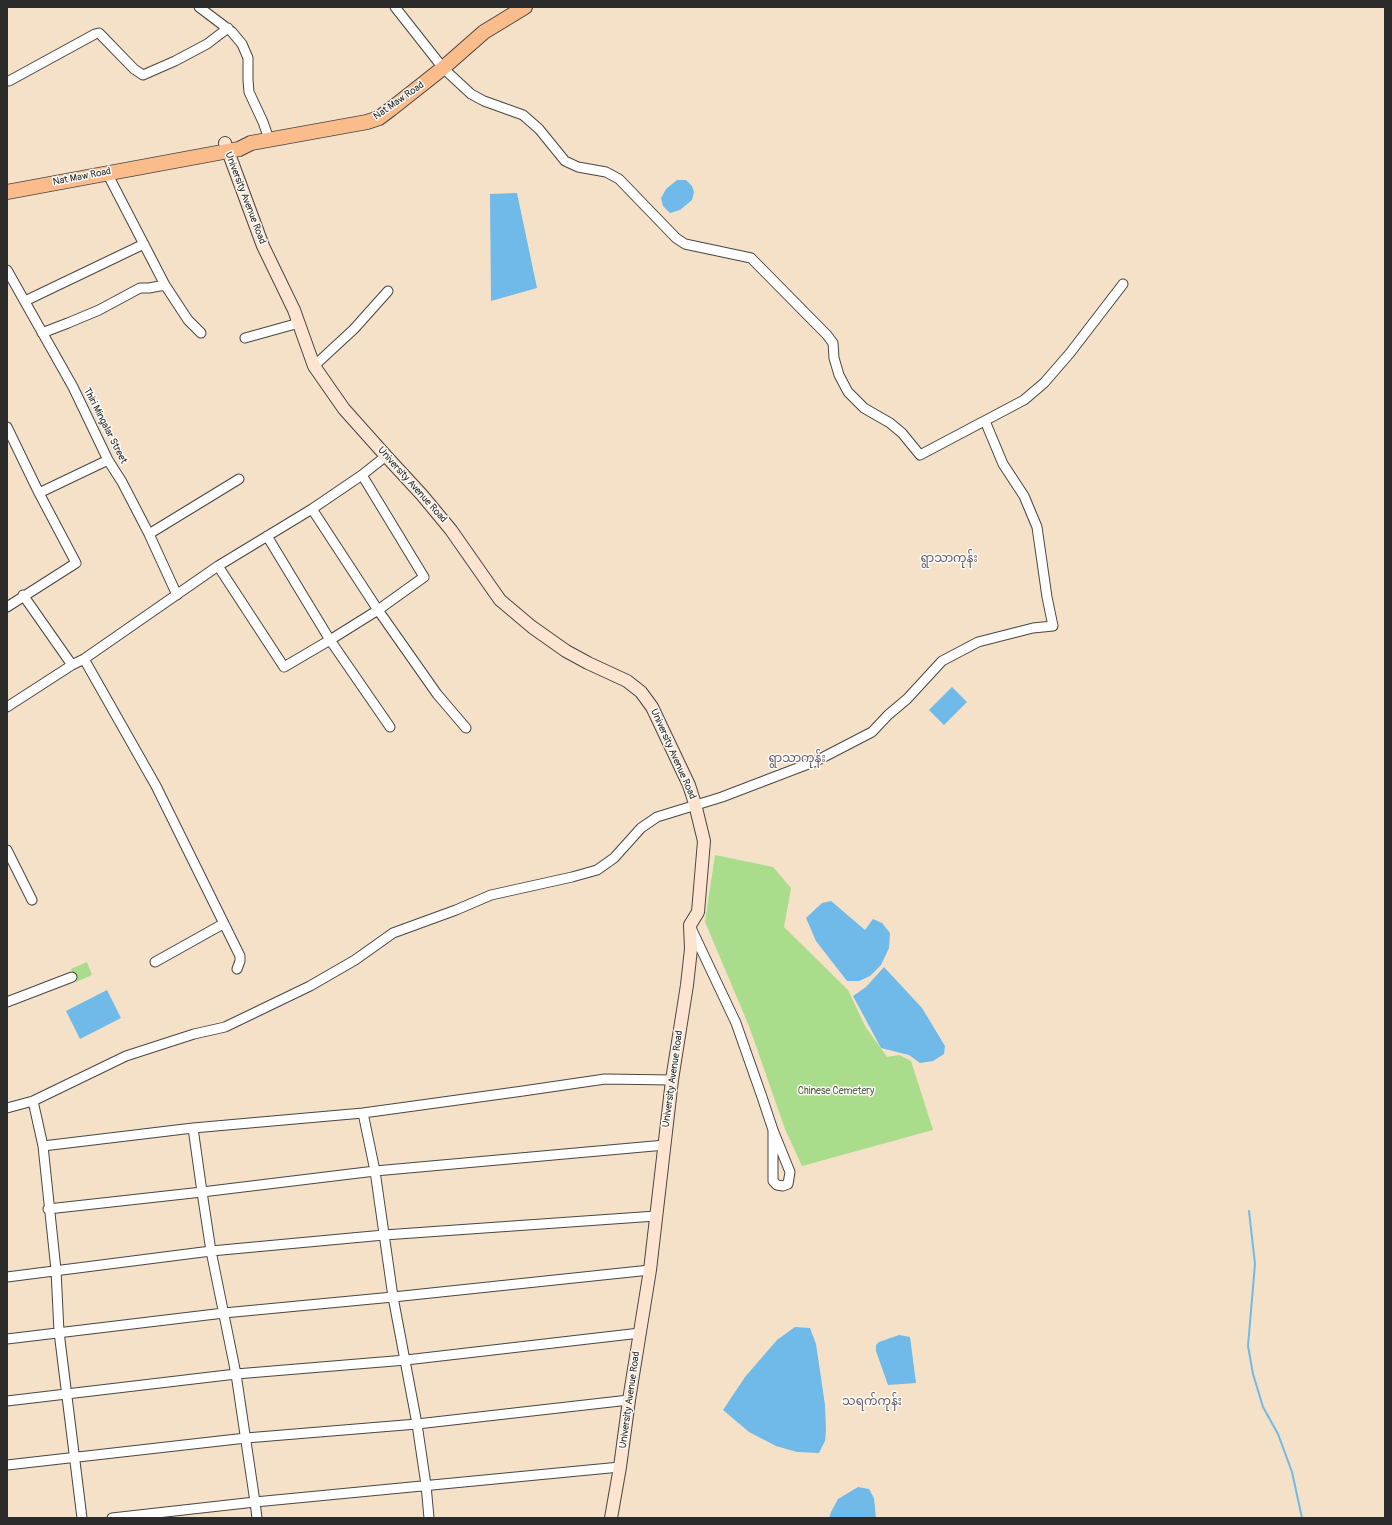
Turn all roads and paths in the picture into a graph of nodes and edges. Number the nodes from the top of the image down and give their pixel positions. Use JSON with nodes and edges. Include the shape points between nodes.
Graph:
{"nodes":[{"id":1,"x":199,"y":7,"type":"edge"},
{"id":2,"x":395,"y":7,"type":"edge"},
{"id":3,"x":525,"y":7,"type":"edge"},
{"id":4,"x":228,"y":28,"type":"junction"},
{"id":5,"x":443,"y":68,"type":"junction"},
{"id":6,"x":9,"y":82,"type":"dead end"},
{"id":7,"x":269,"y":139,"type":"junction"},
{"id":8,"x":226,"y":147,"type":"junction"},
{"id":9,"x":107,"y":172,"type":"junction"},
{"id":10,"x":7,"y":184,"type":"edge"},
{"id":11,"x":7,"y":192,"type":"edge"},
{"id":12,"x":144,"y":244,"type":"junction"},
{"id":13,"x":7,"y":270,"type":"edge"},
{"id":14,"x":1123,"y":284,"type":"dead end"},
{"id":15,"x":165,"y":285,"type":"junction"},
{"id":16,"x":388,"y":291,"type":"dead end"},
{"id":17,"x":25,"y":301,"type":"junction"},
{"id":18,"x":299,"y":323,"type":"junction"},
{"id":19,"x":42,"y":333,"type":"junction"},
{"id":20,"x":202,"y":333,"type":"dead end"},
{"id":21,"x":245,"y":338,"type":"dead end"},
{"id":22,"x":314,"y":366,"type":"junction"},
{"id":23,"x":985,"y":421,"type":"junction"},
{"id":24,"x":7,"y":427,"type":"edge"},
{"id":25,"x":386,"y":456,"type":"junction"},
{"id":26,"x":108,"y":460,"type":"junction"},
{"id":27,"x":362,"y":475,"type":"junction"},
{"id":28,"x":240,"y":479,"type":"dead end"},
{"id":29,"x":39,"y":493,"type":"junction"},
{"id":30,"x":312,"y":509,"type":"junction"},
{"id":31,"x":149,"y":534,"type":"junction"},
{"id":32,"x":267,"y":536,"type":"junction"},
{"id":33,"x":218,"y":566,"type":"junction"},
{"id":34,"x":24,"y":595,"type":"junction"},
{"id":35,"x":177,"y":595,"type":"junction"},
{"id":36,"x":9,"y":602,"type":"edge"},
{"id":37,"x":378,"y":610,"type":"junction"},
{"id":38,"x":330,"y":640,"type":"junction"},
{"id":39,"x":84,"y":659,"type":"junction"},
{"id":40,"x":72,"y":665,"type":"junction"},
{"id":41,"x":7,"y":707,"type":"edge"},
{"id":42,"x":390,"y":727,"type":"dead end"},
{"id":43,"x":466,"y":728,"type":"dead end"},
{"id":44,"x":695,"y":804,"type":"junction"},
{"id":45,"x":7,"y":850,"type":"edge"},
{"id":46,"x":32,"y":900,"type":"dead end"},
{"id":47,"x":223,"y":924,"type":"junction"},
{"id":48,"x":690,"y":925,"type":"junction"},
{"id":49,"x":155,"y":962,"type":"dead end"},
{"id":50,"x":237,"y":969,"type":"dead end"},
{"id":51,"x":72,"y":977,"type":"dead end"},
{"id":52,"x":7,"y":1002,"type":"edge"},
{"id":53,"x":672,"y":1080,"type":"junction"},
{"id":54,"x":33,"y":1101,"type":"junction"},
{"id":55,"x":7,"y":1108,"type":"edge"},
{"id":56,"x":363,"y":1113,"type":"junction"},
{"id":57,"x":194,"y":1128,"type":"junction"},
{"id":58,"x":773,"y":1130,"type":"junction"},
{"id":59,"x":665,"y":1145,"type":"junction"},
{"id":60,"x":43,"y":1146,"type":"junction"},
{"id":61,"x":375,"y":1172,"type":"junction"},
{"id":62,"x":202,"y":1192,"type":"junction"},
{"id":63,"x":48,"y":1209,"type":"junction"},
{"id":64,"x":656,"y":1216,"type":"junction"},
{"id":65,"x":384,"y":1235,"type":"junction"},
{"id":66,"x":211,"y":1251,"type":"junction"},
{"id":67,"x":56,"y":1270,"type":"junction"},
{"id":68,"x":650,"y":1270,"type":"junction"},
{"id":69,"x":7,"y":1277,"type":"edge"},
{"id":70,"x":394,"y":1297,"type":"junction"},
{"id":71,"x":224,"y":1313,"type":"junction"},
{"id":72,"x":59,"y":1332,"type":"junction"},
{"id":73,"x":640,"y":1333,"type":"junction"},
{"id":74,"x":7,"y":1339,"type":"edge"},
{"id":75,"x":406,"y":1360,"type":"junction"},
{"id":76,"x":236,"y":1374,"type":"junction"},
{"id":77,"x":67,"y":1394,"type":"junction"},
{"id":78,"x":629,"y":1400,"type":"junction"},
{"id":79,"x":7,"y":1401,"type":"edge"},
{"id":80,"x":417,"y":1424,"type":"junction"},
{"id":81,"x":246,"y":1438,"type":"junction"},
{"id":82,"x":74,"y":1457,"type":"junction"},
{"id":83,"x":7,"y":1465,"type":"edge"},
{"id":84,"x":620,"y":1467,"type":"junction"},
{"id":85,"x":426,"y":1485,"type":"junction"},
{"id":86,"x":255,"y":1502,"type":"junction"},
{"id":87,"x":82,"y":1518,"type":"edge"},
{"id":88,"x":112,"y":1518,"type":"edge"},
{"id":89,"x":257,"y":1518,"type":"edge"},
{"id":90,"x":428,"y":1518,"type":"edge"},
{"id":91,"x":611,"y":1518,"type":"edge"}],
"edges":[{"from":1,"to":4,"type":"street"},
{"from":2,"to":5,"type":"street"},
{"from":3,"to":5,"type":"main road","name":"Nat Maw Road","via":[[484,32]]},
{"from":4,"to":6,"type":"street","via":[[207,44],[143,75],[134,70],[102,36],[95,34]]},
{"from":4,"to":7,"type":"street","via":[[242,44],[248,58],[249,92]]},
{"from":5,"to":7,"type":"main road","name":"Nat Maw Road","via":[[379,118]]},
{"from":5,"to":23,"type":"street","via":[[471,94],[523,115],[539,129],[565,161],[578,167],[606,172],[619,179],[676,238],[685,244],[751,258],[814,320],[833,343],[839,375],[848,392],[864,408],[902,433],[920,455]]},
{"from":7,"to":8,"type":"main road","name":"Nat Maw Road","via":[[237,141]]},
{"from":8,"to":9,"type":"main road","name":"Nat Maw Road"},
{"from":8,"to":10,"type":"main road","name":"Nat Maw Road","via":[[178,151]]},
{"from":8,"to":18,"type":"main road","name":"University Avenue Road","via":[[263,246]]},
{"from":9,"to":11,"type":"main road","name":"Nat Maw Road"},
{"from":9,"to":12,"type":"street"},
{"from":12,"to":15,"type":"street"},
{"from":12,"to":17,"type":"street"},
{"from":13,"to":17,"type":"street","name":"Thiri Mingalar Street"},
{"from":14,"to":23,"type":"street","via":[[1070,353],[1044,382],[1024,400]]},
{"from":15,"to":19,"type":"street","via":[[140,288],[99,310]]},
{"from":15,"to":20,"type":"street","via":[[188,320]]},
{"from":16,"to":22,"type":"street","via":[[354,329]]},
{"from":17,"to":19,"type":"street","name":"Thiri Mingalar Street"},
{"from":18,"to":21,"type":"street"},
{"from":18,"to":22,"type":"main road","name":"University Avenue Road"},
{"from":19,"to":26,"type":"street","name":"Thiri Mingalar Street","via":[[73,387]]},
{"from":22,"to":25,"type":"main road","name":"University Avenue Road","via":[[344,409]]},
{"from":23,"to":44,"type":"street","via":[[1003,464],[1024,496],[1037,527],[1053,626],[1033,628],[978,642],[942,661],[872,732],[816,761],[722,797]]},
{"from":24,"to":29,"type":"street"},
{"from":25,"to":27,"type":"street"},
{"from":25,"to":44,"type":"main road","name":"University Avenue Road","via":[[451,530],[500,600],[566,651],[627,681],[641,692],[652,707],[689,785]]},
{"from":26,"to":29,"type":"street"},
{"from":26,"to":31,"type":"street","name":"Thiri Mingalar Street"},
{"from":27,"to":30,"type":"street"},
{"from":27,"to":37,"type":"street","via":[[424,577]]},
{"from":28,"to":31,"type":"street"},
{"from":29,"to":34,"type":"street","via":[[76,563]]},
{"from":30,"to":32,"type":"street"},
{"from":30,"to":37,"type":"street"},
{"from":31,"to":35,"type":"street","name":"Thiri Mingalar Street"},
{"from":32,"to":33,"type":"street"},
{"from":32,"to":38,"type":"street"},
{"from":33,"to":35,"type":"street"},
{"from":33,"to":38,"type":"street","via":[[284,667]]},
{"from":34,"to":36,"type":"street"},
{"from":34,"to":40,"type":"street"},
{"from":35,"to":39,"type":"street"},
{"from":37,"to":38,"type":"street"},
{"from":37,"to":43,"type":"street","via":[[437,694]]},
{"from":38,"to":42,"type":"street"},
{"from":39,"to":40,"type":"street"},
{"from":39,"to":47,"type":"street","via":[[156,786]]},
{"from":40,"to":41,"type":"street"},
{"from":44,"to":48,"type":"main road","name":"University Avenue Road","via":[[704,841],[698,912]]},
{"from":44,"to":54,"type":"street","via":[[657,817],[640,828],[614,858],[597,870],[491,895],[393,933],[356,960],[310,986],[225,1027],[126,1056]]},
{"from":45,"to":46,"type":"street"},
{"from":47,"to":49,"type":"street"},
{"from":47,"to":50,"type":"street","via":[[240,956]]},
{"from":48,"to":53,"type":"main road","name":"University Avenue Road","via":[[688,978]]},
{"from":48,"to":58,"type":"street","via":[[736,1023]]},
{"from":51,"to":52,"type":"street"},
{"from":53,"to":56,"type":"street","via":[[605,1079]]},
{"from":53,"to":59,"type":"main road","name":"University Avenue Road"},
{"from":54,"to":55,"type":"street"},
{"from":54,"to":60,"type":"street"},
{"from":56,"to":57,"type":"street"},
{"from":56,"to":61,"type":"street"},
{"from":57,"to":60,"type":"street"},
{"from":57,"to":62,"type":"street"},
{"from":58,"to":58,"type":"street","via":[[774,1181],[783,1186],[788,1184],[790,1172]]},
{"from":59,"to":61,"type":"street"},
{"from":59,"to":64,"type":"main road","name":"University Avenue Road"},
{"from":60,"to":63,"type":"street"},
{"from":61,"to":62,"type":"street"},
{"from":61,"to":65,"type":"street"},
{"from":62,"to":63,"type":"street"},
{"from":62,"to":66,"type":"street"},
{"from":63,"to":67,"type":"street"},
{"from":64,"to":65,"type":"street"},
{"from":64,"to":68,"type":"main road","name":"University Avenue Road"},
{"from":65,"to":66,"type":"street"},
{"from":65,"to":70,"type":"street"},
{"from":66,"to":67,"type":"street"},
{"from":66,"to":71,"type":"street"},
{"from":67,"to":69,"type":"street"},
{"from":67,"to":72,"type":"street"},
{"from":68,"to":70,"type":"street"},
{"from":68,"to":73,"type":"main road","name":"University Avenue Road"},
{"from":70,"to":71,"type":"street"},
{"from":70,"to":75,"type":"street"},
{"from":71,"to":72,"type":"street"},
{"from":71,"to":76,"type":"street"},
{"from":72,"to":74,"type":"street"},
{"from":72,"to":77,"type":"street"},
{"from":73,"to":75,"type":"street"},
{"from":73,"to":78,"type":"main road","name":"University Avenue Road"},
{"from":75,"to":76,"type":"street"},
{"from":75,"to":80,"type":"street"},
{"from":76,"to":77,"type":"street"},
{"from":76,"to":81,"type":"street"},
{"from":77,"to":79,"type":"street"},
{"from":77,"to":82,"type":"street"},
{"from":78,"to":80,"type":"street"},
{"from":78,"to":84,"type":"main road","name":"University Avenue Road"},
{"from":80,"to":81,"type":"street"},
{"from":80,"to":85,"type":"street"},
{"from":81,"to":82,"type":"street"},
{"from":81,"to":86,"type":"street"},
{"from":82,"to":83,"type":"street"},
{"from":82,"to":87,"type":"street"},
{"from":84,"to":85,"type":"street"},
{"from":84,"to":91,"type":"main road","name":"University Avenue Road"},
{"from":85,"to":86,"type":"street"},
{"from":85,"to":90,"type":"street"},
{"from":86,"to":88,"type":"street"},
{"from":86,"to":89,"type":"street"}]}
